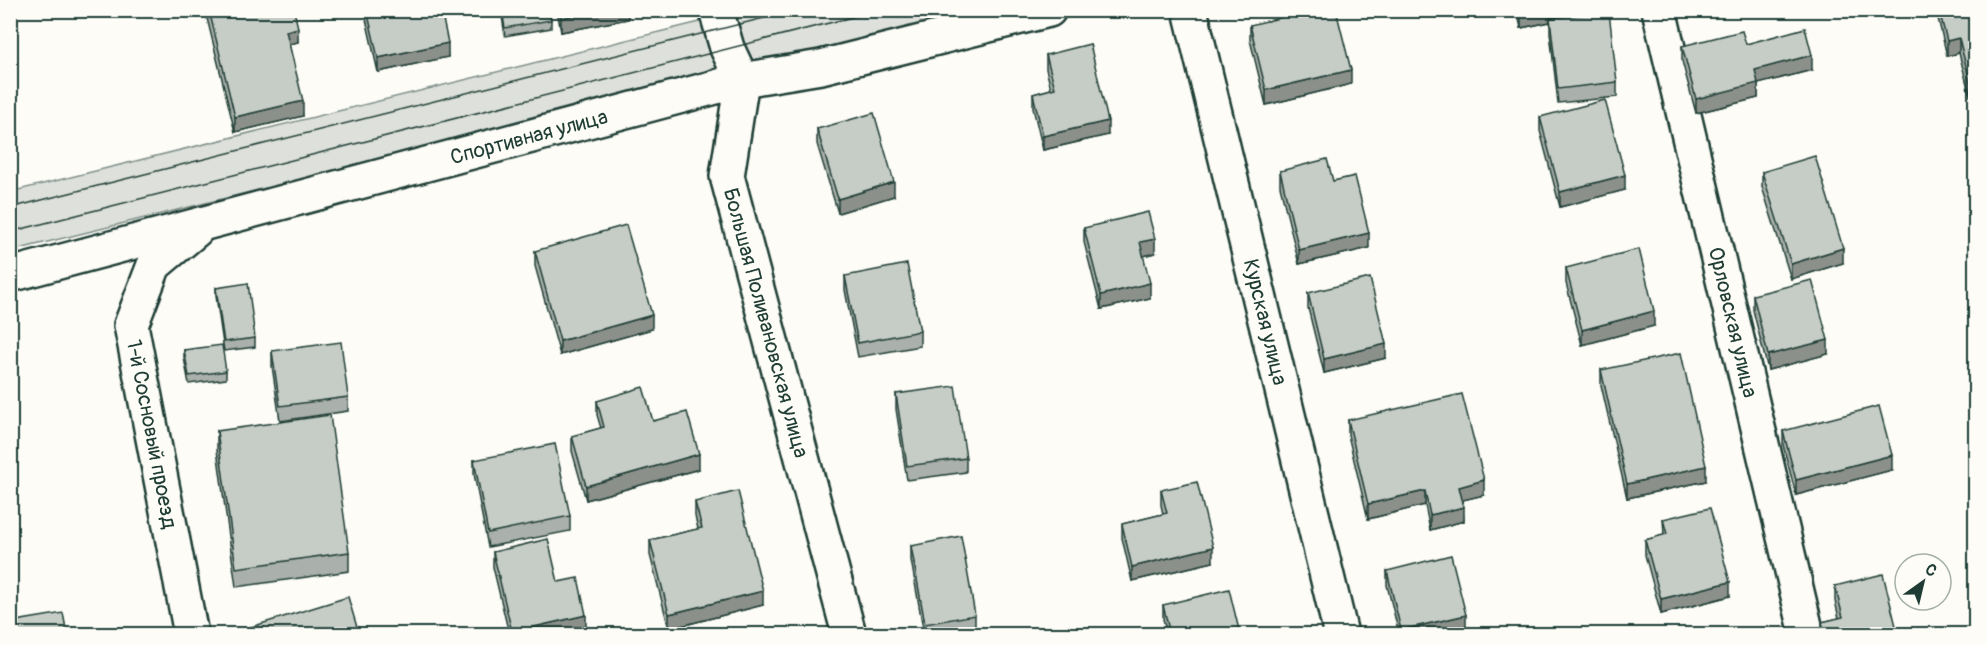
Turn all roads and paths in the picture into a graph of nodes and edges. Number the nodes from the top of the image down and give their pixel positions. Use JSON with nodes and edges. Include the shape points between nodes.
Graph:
{"nodes":[{"id":1,"x":716,"y":10,"type":"edge"},
{"id":2,"x":1049,"y":10,"type":"edge"},
{"id":3,"x":1190,"y":10,"type":"edge"},
{"id":4,"x":1659,"y":10,"type":"edge"},
{"id":5,"x":741,"y":80,"type":"junction"},
{"id":6,"x":204,"y":223,"type":"junction"},
{"id":7,"x":10,"y":275,"type":"edge"},
{"id":8,"x":191,"y":634,"type":"edge"},
{"id":9,"x":849,"y":634,"type":"edge"},
{"id":10,"x":1341,"y":634,"type":"edge"},
{"id":11,"x":1808,"y":634,"type":"edge"}],
"edges":[{"from":1,"to":5,"type":"street"},
{"from":2,"to":5,"type":"street","name":"Спортивная улица","via":[[821,67]]},
{"from":3,"to":10,"type":"street","name":"Курская улица"},
{"from":4,"to":11,"type":"street","name":"Орловская улица"},
{"from":5,"to":6,"type":"street","name":"Спортивная улица"},
{"from":5,"to":9,"type":"street","name":"Большая Поливановская улица","via":[[727,176]]},
{"from":6,"to":7,"type":"street","name":"Спортивная улица"},
{"from":6,"to":8,"type":"street","name":"1-й Сосновый проезд","via":[[154,265],[131,325]]}]}
